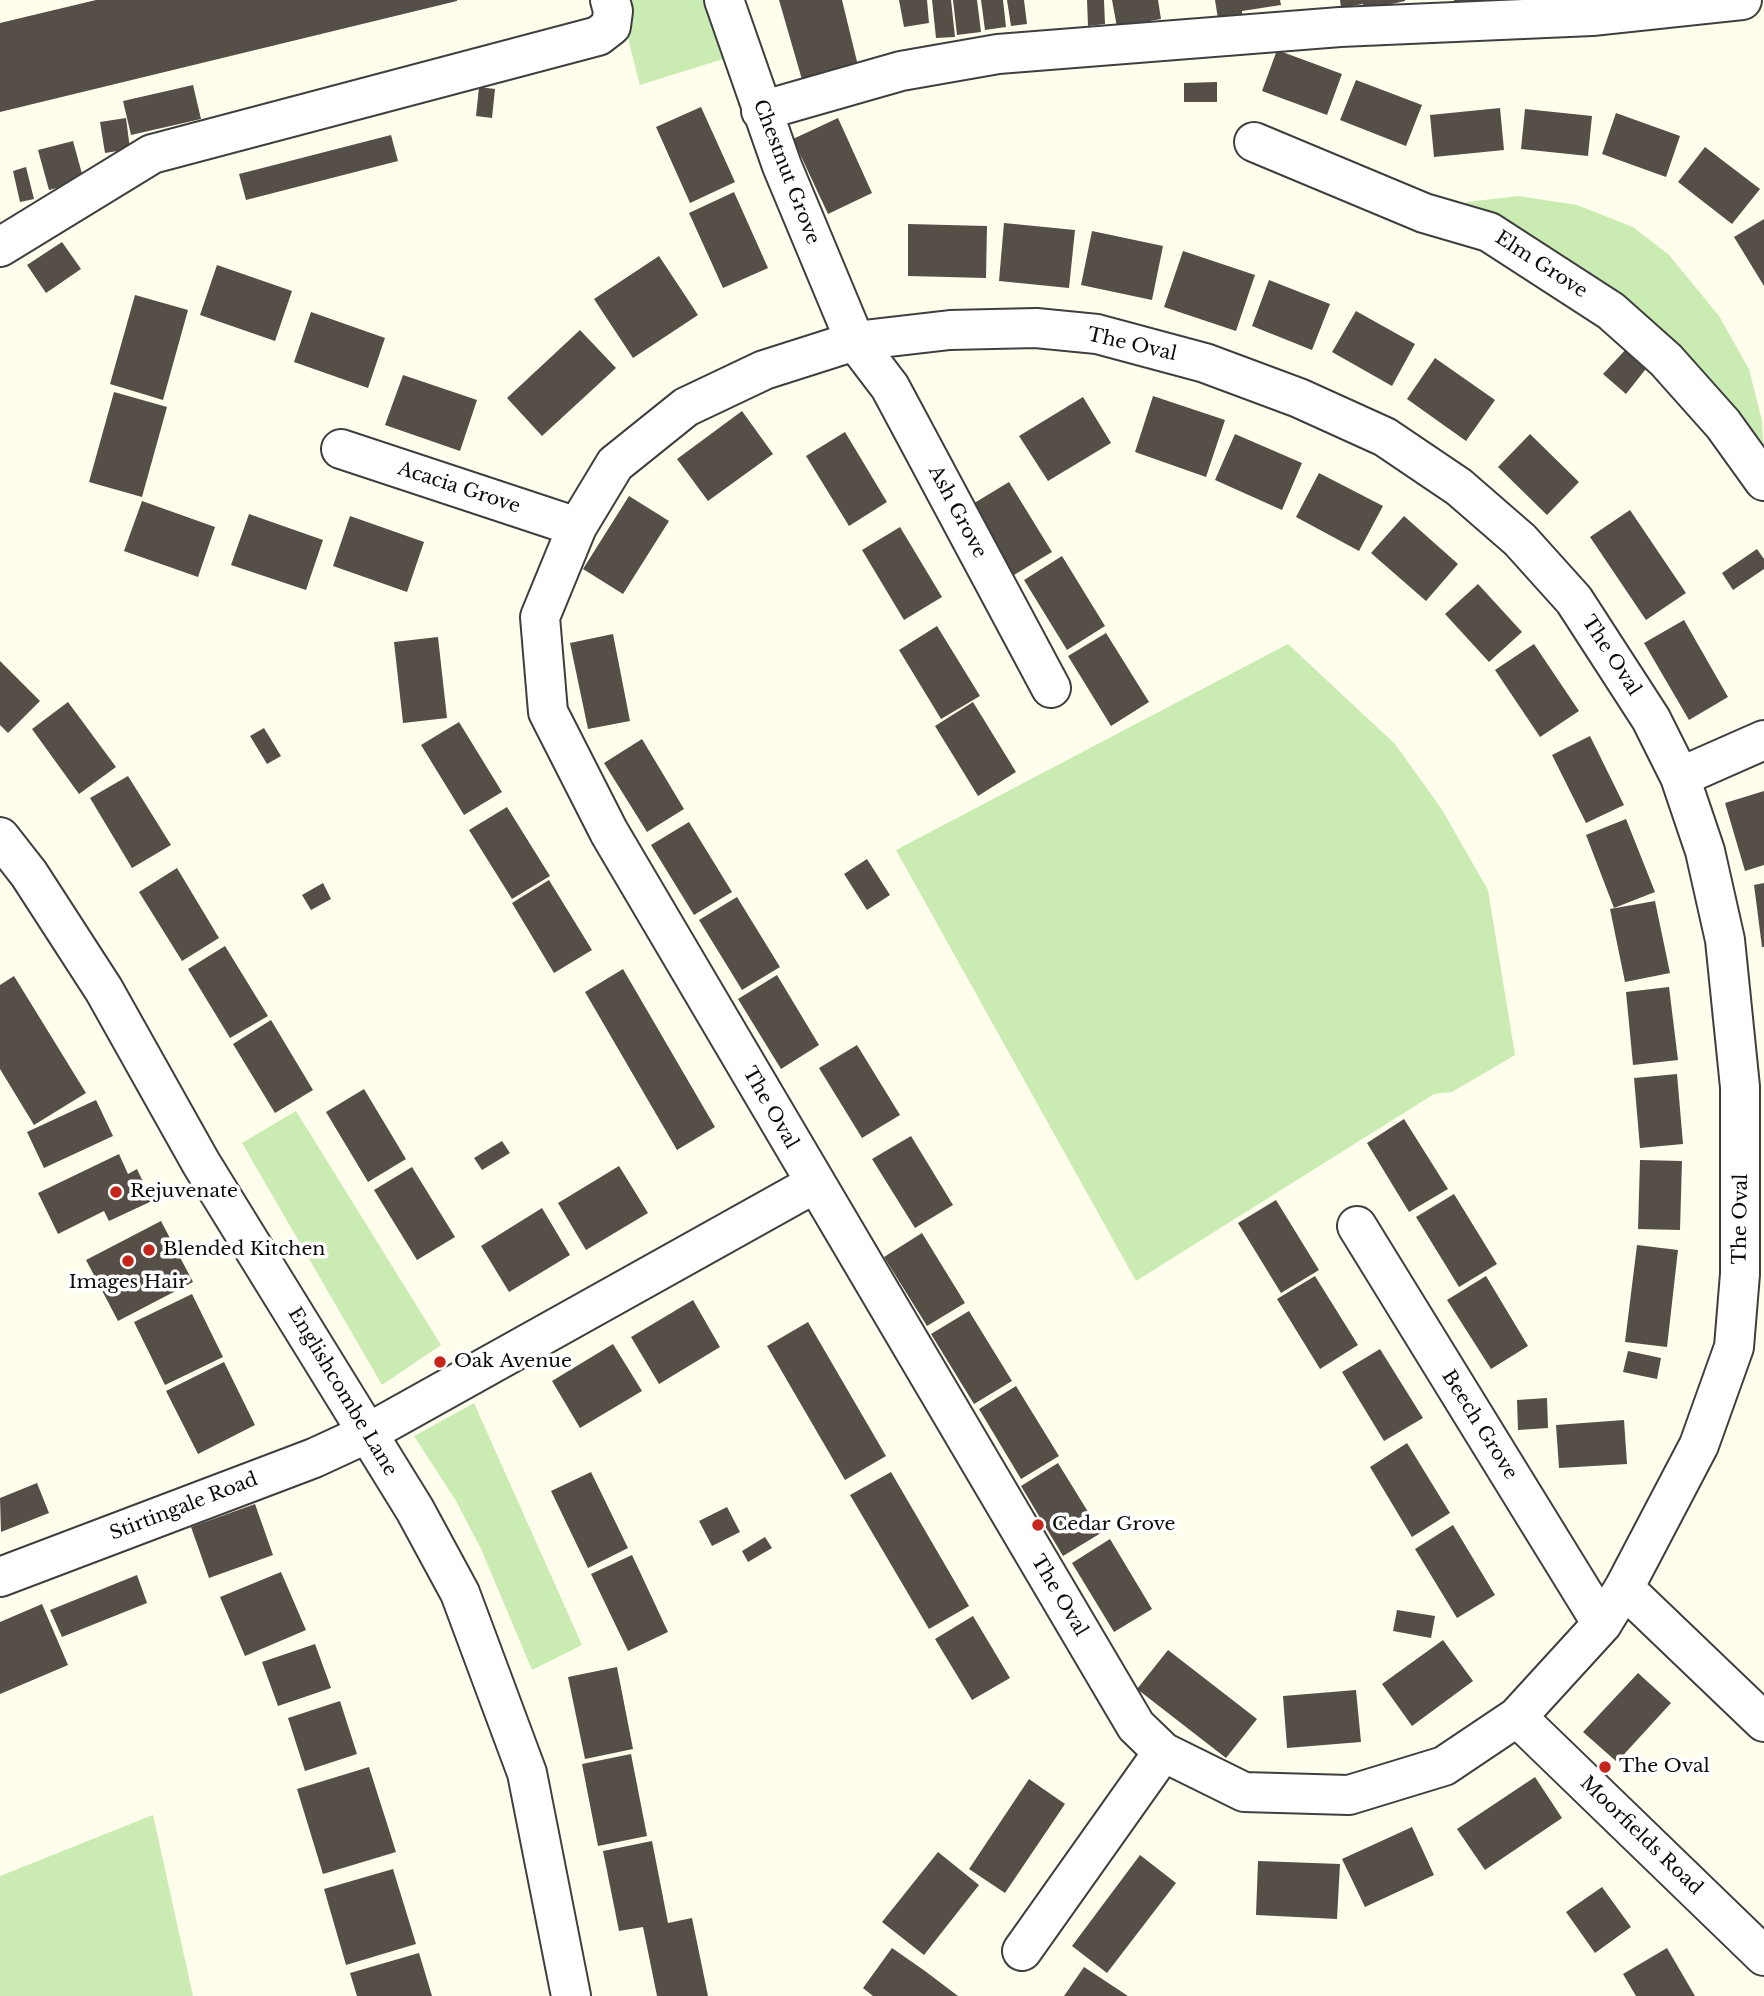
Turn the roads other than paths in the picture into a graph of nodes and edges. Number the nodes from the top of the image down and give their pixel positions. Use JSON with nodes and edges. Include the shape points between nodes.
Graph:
{"nodes":[{"id":1,"x":610,"y":0,"type":"edge"},
{"id":2,"x":724,"y":0,"type":"edge"},
{"id":3,"x":1742,"y":0,"type":"edge"},
{"id":4,"x":761,"y":111,"type":"junction"},
{"id":5,"x":1254,"y":142,"type":"dead end"},
{"id":6,"x":0,"y":247,"type":"edge"},
{"id":7,"x":855,"y":341,"type":"junction"},
{"id":8,"x":341,"y":449,"type":"dead end"},
{"id":9,"x":1764,"y":481,"type":"edge"},
{"id":10,"x":577,"y":527,"type":"junction"},
{"id":11,"x":1051,"y":688,"type":"dead end"},
{"id":12,"x":1764,"y":740,"type":"edge"},
{"id":13,"x":1680,"y":777,"type":"junction"},
{"id":14,"x":0,"y":837,"type":"edge"},
{"id":15,"x":1753,"y":1176,"type":"edge"},
{"id":16,"x":814,"y":1184,"type":"junction"},
{"id":17,"x":1357,"y":1226,"type":"dead end"},
{"id":18,"x":366,"y":1434,"type":"junction"},
{"id":19,"x":0,"y":1577,"type":"edge"},
{"id":20,"x":1624,"y":1588,"type":"junction"},
{"id":21,"x":1602,"y":1624,"type":"junction"},
{"id":22,"x":1517,"y":1717,"type":"junction"},
{"id":23,"x":1764,"y":1722,"type":"edge"},
{"id":24,"x":1163,"y":1752,"type":"junction"},
{"id":25,"x":1022,"y":1951,"type":"dead end"},
{"id":26,"x":1764,"y":1956,"type":"edge"},
{"id":27,"x":570,"y":1996,"type":"edge"}],
"edges":[{"from":1,"to":6,"type":"street","via":[[611,26],[598,36],[152,154]]},
{"from":2,"to":4,"type":"street","name":"Chestnut Grove"},
{"from":3,"to":4,"type":"street","via":[[1592,16],[1339,27],[998,54],[901,71]]},
{"from":4,"to":7,"type":"street","name":"Chestnut Grove"},
{"from":5,"to":9,"type":"street","name":"Elm Grove","via":[[1424,213],[1489,232],[1611,311],[1666,360],[1723,424]]},
{"from":7,"to":10,"type":"street","name":"The Oval","via":[[764,370],[686,407],[615,464]]},
{"from":7,"to":11,"type":"street","name":"Ash Grove","via":[[890,387]]},
{"from":7,"to":13,"type":"street","name":"The Oval","via":[[962,329],[1036,328],[1097,334],[1205,363],[1385,437],[1459,487],[1520,540],[1574,600],[1651,719]]},
{"from":8,"to":10,"type":"street","name":"Acacia Grove"},
{"from":10,"to":16,"type":"street","name":"The Oval","via":[[540,617],[548,712],[608,831]]},
{"from":12,"to":13,"type":"street"},
{"from":13,"to":15,"type":"street","name":"The Oval","via":[[1705,851],[1725,940]]},
{"from":14,"to":18,"type":"street","name":"Englishcombe Lane","via":[[104,990],[201,1163]]},
{"from":15,"to":20,"type":"street","name":"The Oval","via":[[1734,1347],[1699,1445]]},
{"from":16,"to":18,"type":"street"},
{"from":16,"to":24,"type":"street","name":"The Oval","via":[[1136,1726]]},
{"from":17,"to":21,"type":"street","name":"Beech Grove"},
{"from":18,"to":19,"type":"street","name":"Stirtingale Road"},
{"from":18,"to":27,"type":"street","name":"Englishcombe Lane","via":[[415,1510],[460,1593],[498,1693],[527,1773]]},
{"from":20,"to":21,"type":"street","name":"The Oval"},
{"from":20,"to":23,"type":"street"},
{"from":21,"to":22,"type":"street","name":"The Oval"},
{"from":22,"to":24,"type":"street","name":"The Oval","via":[[1444,1766],[1349,1795],[1244,1792]]},
{"from":22,"to":26,"type":"street","name":"Moorfields Road"},
{"from":24,"to":25,"type":"street"}]}
